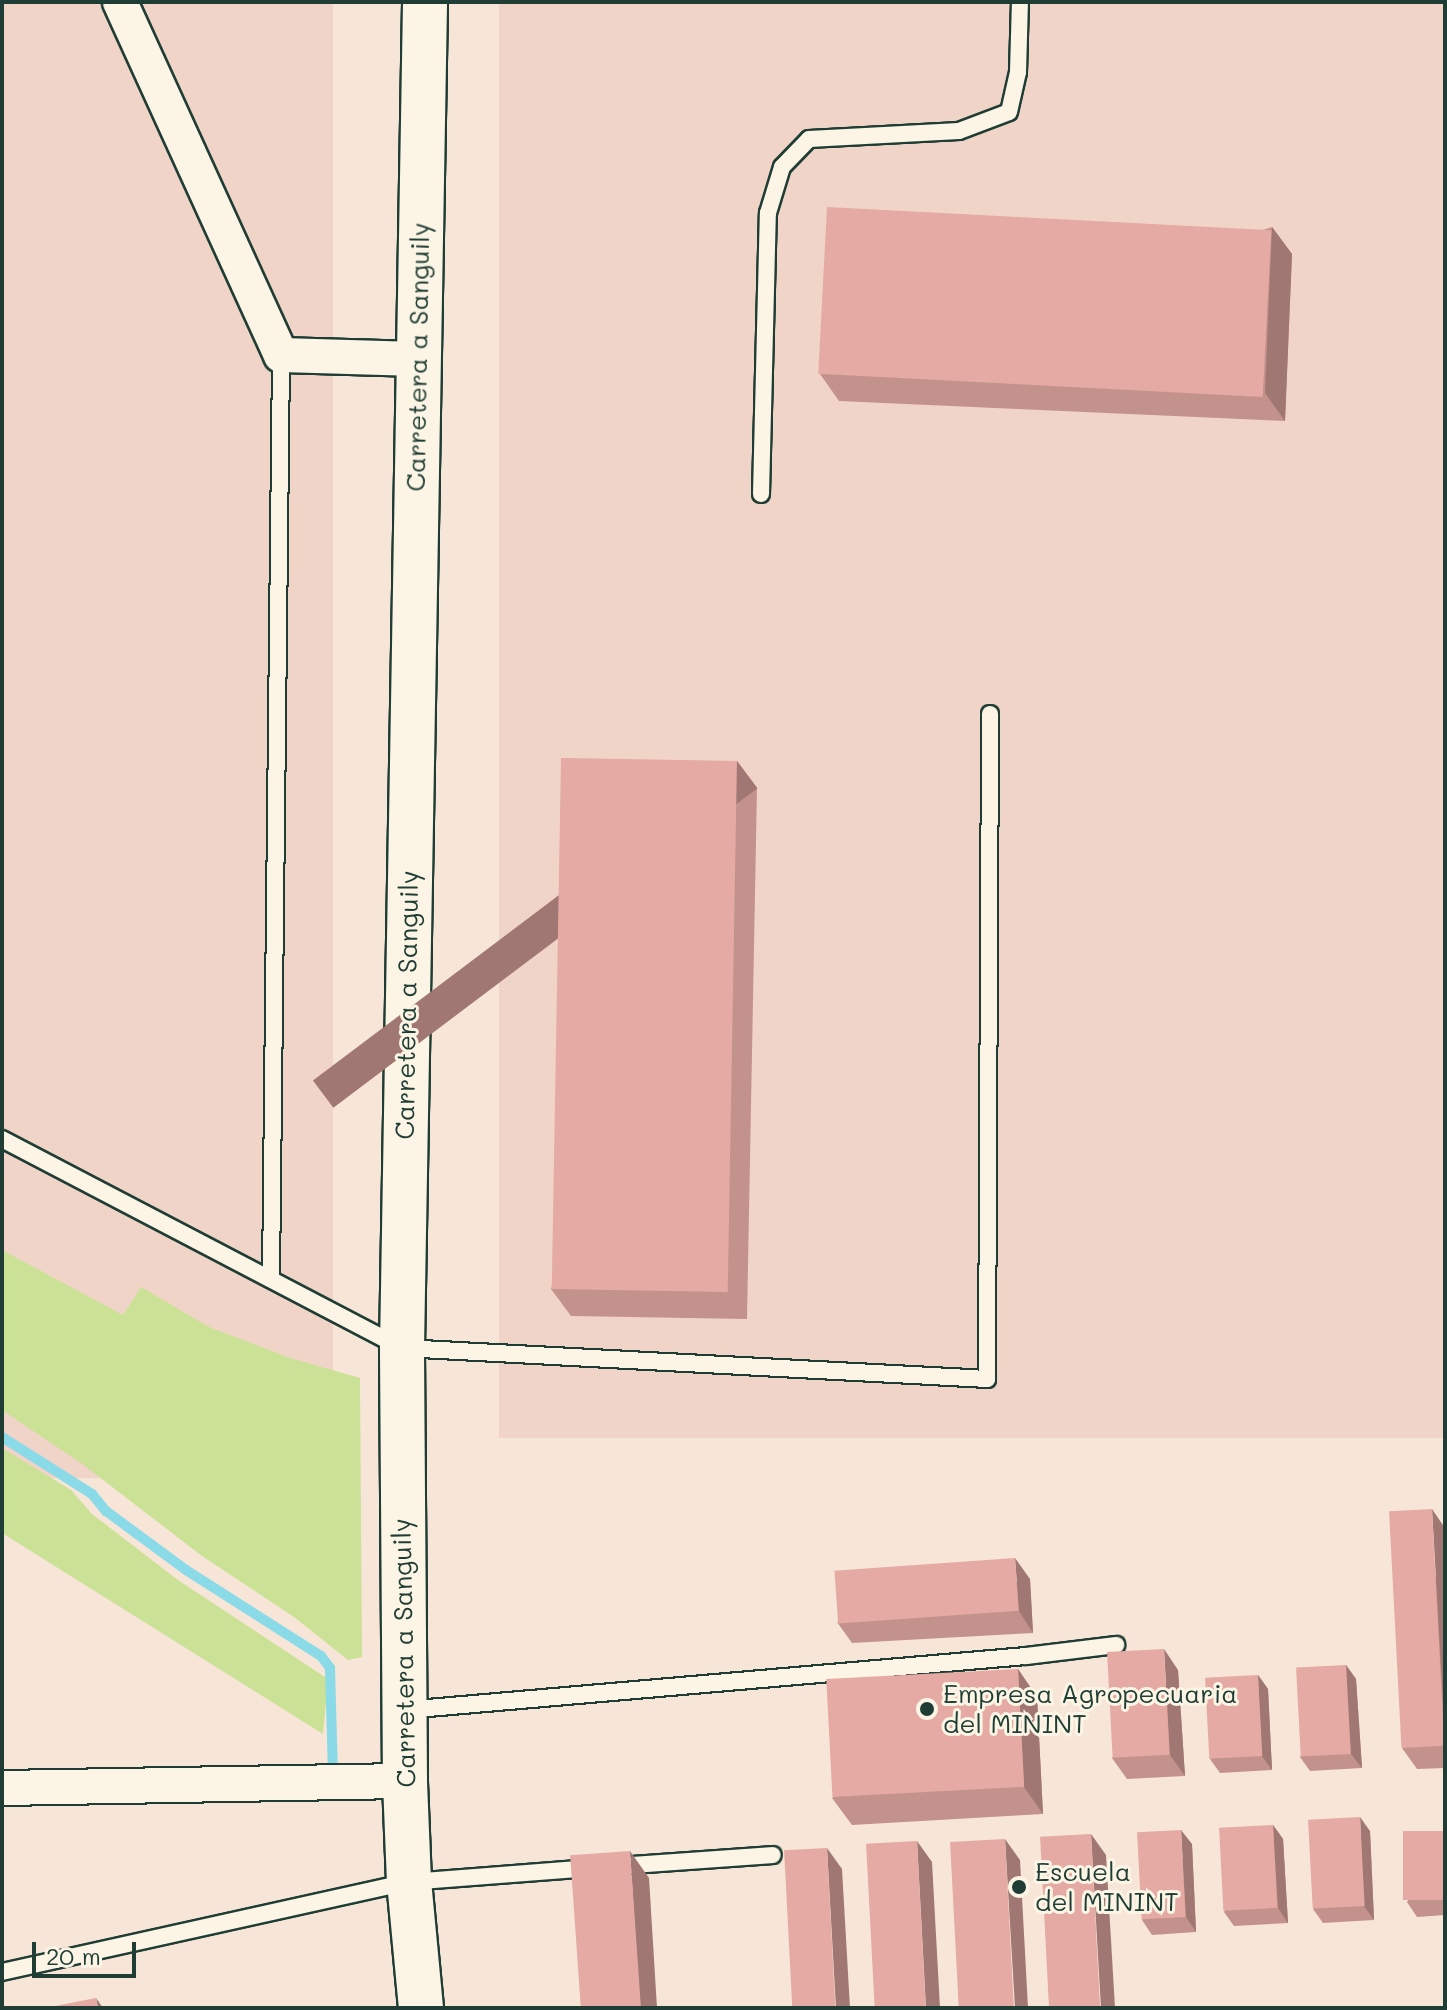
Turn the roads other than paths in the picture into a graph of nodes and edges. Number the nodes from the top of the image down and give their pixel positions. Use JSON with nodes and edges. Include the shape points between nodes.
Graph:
{"nodes":[{"id":1,"x":120,"y":2,"type":"edge"},
{"id":2,"x":425,"y":2,"type":"edge"},
{"id":3,"x":1020,"y":2,"type":"edge"},
{"id":4,"x":281,"y":355,"type":"junction"},
{"id":5,"x":417,"y":359,"type":"junction"},
{"id":6,"x":761,"y":494,"type":"dead end"},
{"id":7,"x":990,"y":714,"type":"dead end"},
{"id":8,"x":2,"y":1139,"type":"edge"},
{"id":9,"x":271,"y":1279,"type":"junction"},
{"id":10,"x":402,"y":1348,"type":"junction"},
{"id":11,"x":1116,"y":1645,"type":"dead end"},
{"id":12,"x":404,"y":1710,"type":"junction"},
{"id":13,"x":405,"y":1781,"type":"junction"},
{"id":14,"x":2,"y":1788,"type":"edge"},
{"id":15,"x":773,"y":1855,"type":"dead end"},
{"id":16,"x":409,"y":1882,"type":"junction"},
{"id":17,"x":2,"y":1972,"type":"edge"},
{"id":18,"x":421,"y":2008,"type":"edge"}],
"edges":[{"from":1,"to":4,"type":"street"},
{"from":2,"to":5,"type":"street","name":"Carretera a Sanguily"},
{"from":3,"to":6,"type":"lane","via":[[1018,72],[1009,112],[959,131],[809,139],[782,167],[768,213]]},
{"from":4,"to":5,"type":"street"},
{"from":4,"to":9,"type":"lane"},
{"from":5,"to":10,"type":"street","name":"Carretera a Sanguily"},
{"from":7,"to":10,"type":"lane","via":[[987,1379]]},
{"from":8,"to":9,"type":"lane"},
{"from":9,"to":10,"type":"lane"},
{"from":10,"to":12,"type":"street","name":"Carretera a Sanguily"},
{"from":11,"to":12,"type":"lane"},
{"from":12,"to":13,"type":"street","name":"Carretera a Sanguily"},
{"from":13,"to":14,"type":"street"},
{"from":13,"to":16,"type":"street","name":"Carretera a Sanguily"},
{"from":15,"to":16,"type":"lane"},
{"from":16,"to":17,"type":"lane"},
{"from":16,"to":18,"type":"street","name":"Carretera a Sanguily"}]}
